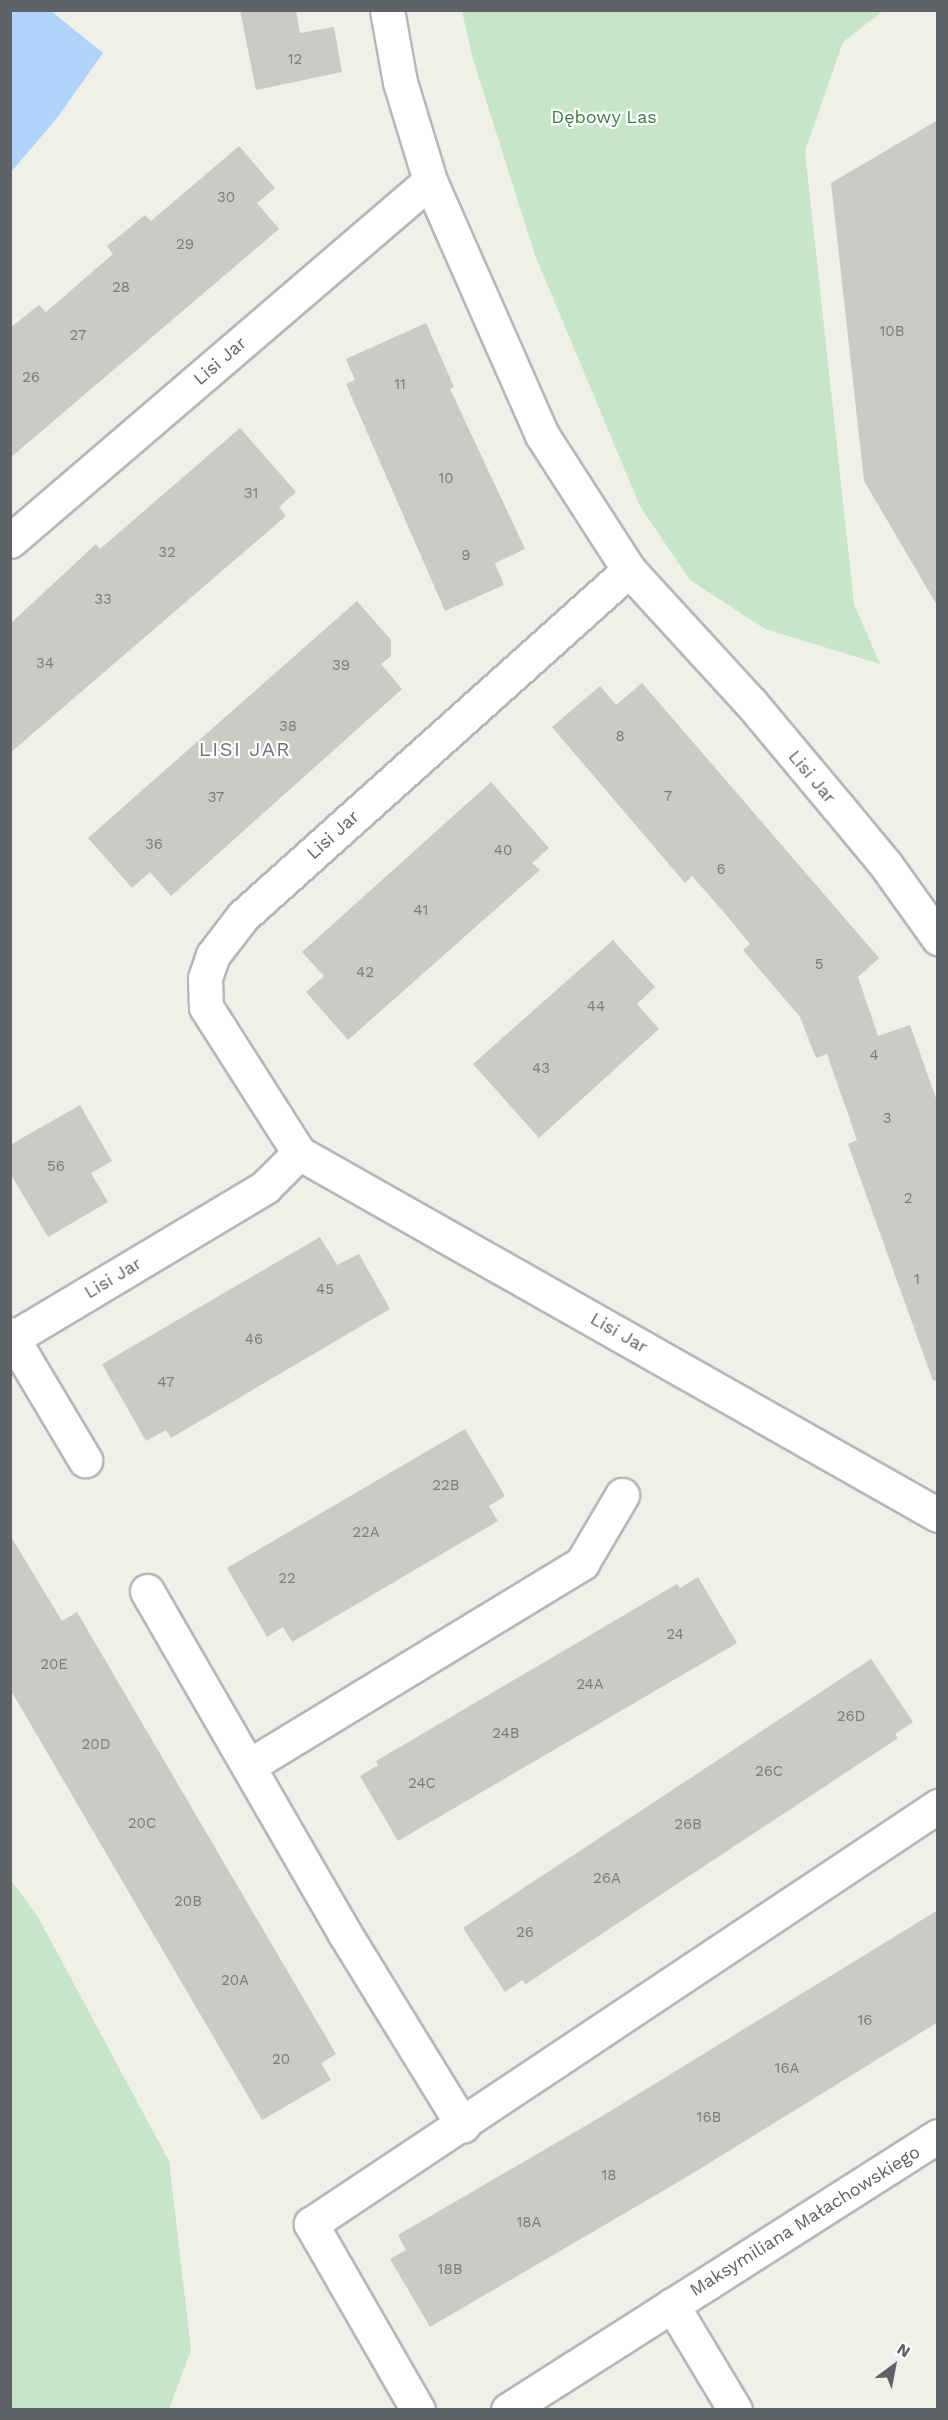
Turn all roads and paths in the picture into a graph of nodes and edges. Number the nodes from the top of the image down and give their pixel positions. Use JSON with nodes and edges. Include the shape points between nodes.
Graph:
{"nodes":[{"id":1,"x":387,"y":10,"type":"edge"},
{"id":2,"x":430,"y":181,"type":"junction"},
{"id":3,"x":10,"y":541,"type":"edge"},
{"id":4,"x":629,"y":570,"type":"junction"},
{"id":5,"x":938,"y":938,"type":"edge"},
{"id":6,"x":299,"y":1153,"type":"junction"},
{"id":7,"x":12,"y":1336,"type":"edge"},
{"id":8,"x":85,"y":1460,"type":"dead end"},
{"id":9,"x":622,"y":1494,"type":"dead end"},
{"id":10,"x":938,"y":1515,"type":"edge"},
{"id":11,"x":147,"y":1591,"type":"dead end"},
{"id":12,"x":250,"y":1766,"type":"junction"},
{"id":13,"x":938,"y":1806,"type":"edge"},
{"id":14,"x":463,"y":2126,"type":"junction"},
{"id":15,"x":938,"y":2136,"type":"edge"},
{"id":16,"x":672,"y":2306,"type":"junction"},
{"id":17,"x":418,"y":2409,"type":"edge"},
{"id":18,"x":508,"y":2409,"type":"edge"},
{"id":19,"x":735,"y":2409,"type":"edge"}],
"edges":[{"from":1,"to":2,"type":"street","name":"Lisi Jar","via":[[400,82]]},
{"from":2,"to":3,"type":"street","name":"Lisi Jar"},
{"from":2,"to":4,"type":"street","name":"Lisi Jar","via":[[542,435]]},
{"from":4,"to":5,"type":"street","name":"Lisi Jar","via":[[751,703],[831,798],[886,865]]},
{"from":4,"to":6,"type":"street","name":"Lisi Jar","via":[[243,915],[213,955],[205,978],[206,1007]]},
{"from":6,"to":7,"type":"street","name":"Lisi Jar","via":[[265,1187]]},
{"from":6,"to":10,"type":"street","name":"Lisi Jar"},
{"from":7,"to":8,"type":"street","name":"Lisi Jar"},
{"from":9,"to":12,"type":"street","via":[[582,1563]]},
{"from":11,"to":12,"type":"street"},
{"from":12,"to":14,"type":"street","via":[[345,1934]]},
{"from":13,"to":14,"type":"street"},
{"from":14,"to":17,"type":"street","via":[[311,2224]]},
{"from":15,"to":16,"type":"street","name":"Maksymiliana Małachowskiego"},
{"from":16,"to":18,"type":"street","name":"Maksymiliana Małachowskiego"},
{"from":16,"to":19,"type":"street","name":"Maksymiliana Małachowskiego"}]}
